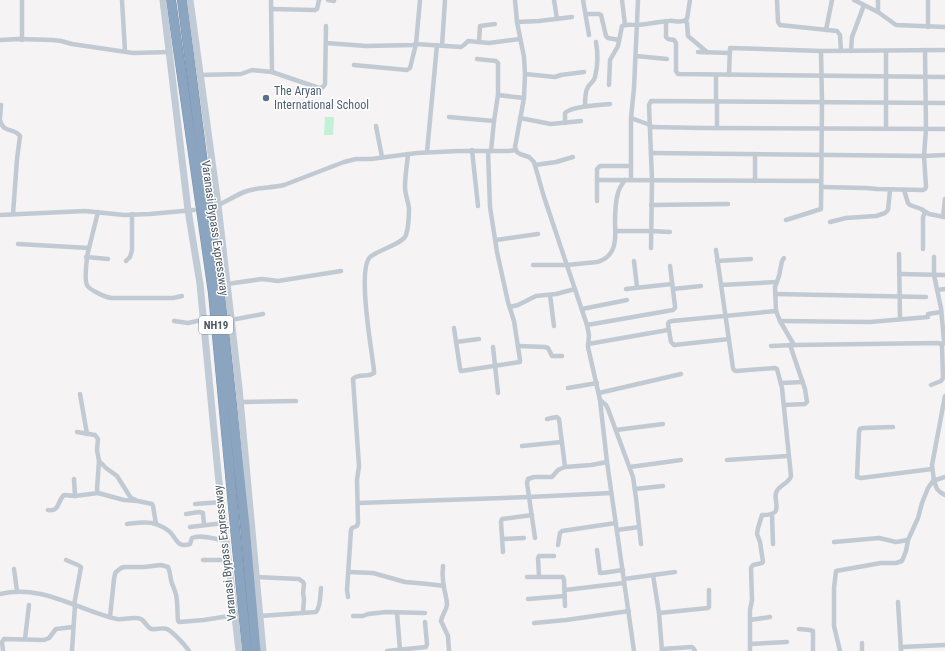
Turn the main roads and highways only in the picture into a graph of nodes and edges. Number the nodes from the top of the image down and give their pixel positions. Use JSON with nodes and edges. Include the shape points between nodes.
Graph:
{"nodes":[{"id":1,"x":171,"y":0,"type":"edge"},
{"id":2,"x":182,"y":0,"type":"edge"},
{"id":3,"x":247,"y":651,"type":"edge"},
{"id":4,"x":256,"y":651,"type":"edge"}],
"edges":[{"from":1,"to":3,"type":"highway","name":"Varanasi Bypass Expressway","number":"NH19","via":[[213,293]]},
{"from":2,"to":4,"type":"highway","name":"Varanasi Bypass Expressway","number":"NH19","via":[[222,311]]}]}
